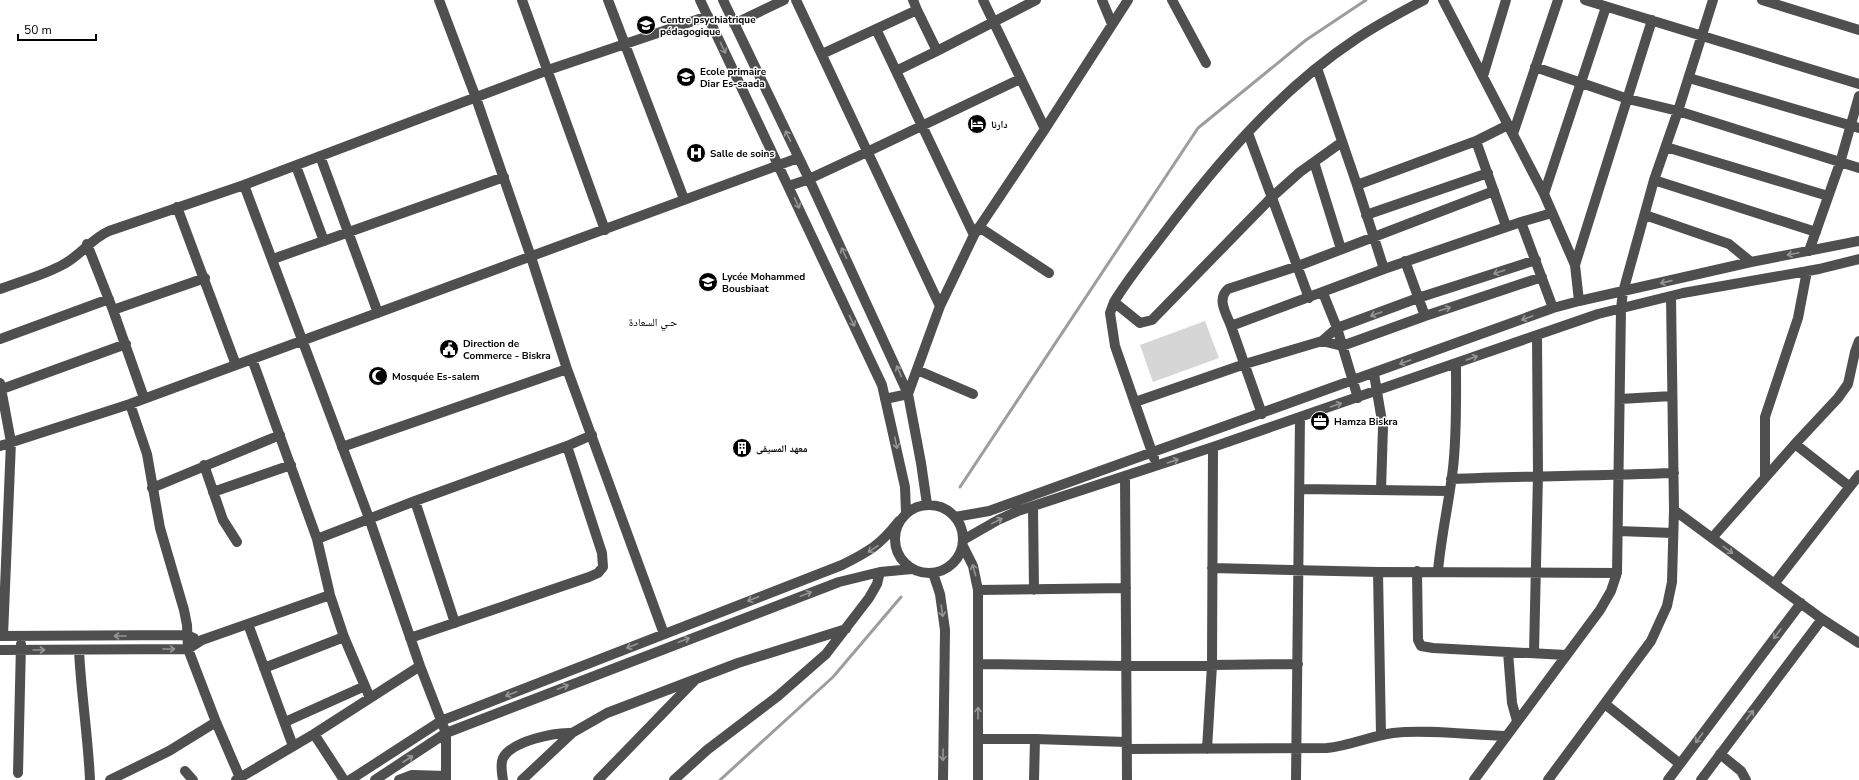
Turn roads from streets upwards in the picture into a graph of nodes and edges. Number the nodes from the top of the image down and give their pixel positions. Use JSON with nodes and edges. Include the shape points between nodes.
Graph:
{"nodes":[{"id":1,"x":439,"y":0,"type":"edge"},
{"id":2,"x":522,"y":0,"type":"edge"},
{"id":3,"x":608,"y":0,"type":"edge"},
{"id":4,"x":700,"y":0,"type":"edge"},
{"id":5,"x":723,"y":0,"type":"edge"},
{"id":6,"x":784,"y":0,"type":"edge"},
{"id":7,"x":796,"y":0,"type":"edge"},
{"id":8,"x":913,"y":0,"type":"edge"},
{"id":9,"x":983,"y":0,"type":"edge"},
{"id":10,"x":1036,"y":0,"type":"edge"},
{"id":11,"x":1102,"y":0,"type":"edge"},
{"id":12,"x":1128,"y":0,"type":"edge"},
{"id":13,"x":1163,"y":0,"type":"edge"},
{"id":14,"x":1424,"y":0,"type":"edge"},
{"id":15,"x":1443,"y":0,"type":"edge"},
{"id":16,"x":1506,"y":0,"type":"edge"},
{"id":17,"x":1558,"y":0,"type":"edge"},
{"id":18,"x":1585,"y":0,"type":"edge"},
{"id":19,"x":1713,"y":0,"type":"edge"},
{"id":20,"x":1762,"y":0,"type":"edge"},
{"id":21,"x":1174,"y":2,"type":"edge"},
{"id":22,"x":1606,"y":7,"type":"junction"},
{"id":23,"x":917,"y":10,"type":"junction"},
{"id":24,"x":708,"y":16,"type":"junction"},
{"id":25,"x":1652,"y":20,"type":"junction"},
{"id":26,"x":994,"y":22,"type":"junction"},
{"id":27,"x":734,"y":24,"type":"junction"},
{"id":28,"x":1112,"y":24,"type":"junction"},
{"id":29,"x":876,"y":29,"type":"junction"},
{"id":30,"x":1859,"y":30,"type":"edge"},
{"id":31,"x":1701,"y":36,"type":"junction"},
{"id":32,"x":624,"y":44,"type":"junction"},
{"id":33,"x":937,"y":51,"type":"junction"},
{"id":34,"x":822,"y":54,"type":"junction"},
{"id":35,"x":1206,"y":63,"type":"dead end"},
{"id":36,"x":1316,"y":68,"type":"junction"},
{"id":37,"x":1535,"y":68,"type":"junction"},
{"id":38,"x":548,"y":70,"type":"junction"},
{"id":39,"x":896,"y":71,"type":"junction"},
{"id":40,"x":1483,"y":76,"type":"junction"},
{"id":41,"x":1689,"y":78,"type":"junction"},
{"id":42,"x":1020,"y":79,"type":"junction"},
{"id":43,"x":1580,"y":84,"type":"junction"},
{"id":44,"x":1859,"y":84,"type":"edge"},
{"id":45,"x":1859,"y":96,"type":"edge"},
{"id":46,"x":476,"y":98,"type":"junction"},
{"id":47,"x":1628,"y":99,"type":"junction"},
{"id":48,"x":1678,"y":111,"type":"junction"},
{"id":49,"x":921,"y":126,"type":"junction"},
{"id":50,"x":1855,"y":127,"type":"edge"},
{"id":51,"x":1045,"y":129,"type":"junction"},
{"id":52,"x":1511,"y":130,"type":"junction"},
{"id":53,"x":1248,"y":133,"type":"junction"},
{"id":54,"x":1476,"y":141,"type":"junction"},
{"id":55,"x":1342,"y":142,"type":"junction"},
{"id":56,"x":1666,"y":147,"type":"junction"},
{"id":57,"x":868,"y":152,"type":"junction"},
{"id":58,"x":320,"y":156,"type":"junction"},
{"id":59,"x":798,"y":158,"type":"junction"},
{"id":60,"x":1314,"y":162,"type":"junction"},
{"id":61,"x":1840,"y":163,"type":"junction"},
{"id":62,"x":296,"y":166,"type":"junction"},
{"id":63,"x":779,"y":166,"type":"junction"},
{"id":64,"x":1859,"y":168,"type":"edge"},
{"id":65,"x":1488,"y":173,"type":"junction"},
{"id":66,"x":504,"y":177,"type":"junction"},
{"id":67,"x":809,"y":179,"type":"junction"},
{"id":68,"x":1654,"y":180,"type":"junction"},
{"id":69,"x":244,"y":185,"type":"junction"},
{"id":70,"x":1356,"y":185,"type":"junction"},
{"id":71,"x":789,"y":186,"type":"junction"},
{"id":72,"x":1494,"y":191,"type":"junction"},
{"id":73,"x":1544,"y":194,"type":"junction"},
{"id":74,"x":1828,"y":196,"type":"junction"},
{"id":75,"x":1272,"y":197,"type":"junction"},
{"id":76,"x":684,"y":199,"type":"junction"},
{"id":77,"x":177,"y":207,"type":"junction"},
{"id":78,"x":1552,"y":213,"type":"junction"},
{"id":79,"x":1366,"y":215,"type":"junction"},
{"id":80,"x":1646,"y":215,"type":"junction"},
{"id":81,"x":1521,"y":222,"type":"junction"},
{"id":82,"x":1506,"y":226,"type":"junction"},
{"id":83,"x":605,"y":230,"type":"junction"},
{"id":84,"x":976,"y":231,"type":"junction"},
{"id":85,"x":350,"y":232,"type":"junction"},
{"id":86,"x":1816,"y":232,"type":"junction"},
{"id":87,"x":1374,"y":237,"type":"junction"},
{"id":88,"x":324,"y":241,"type":"junction"},
{"id":89,"x":1859,"y":241,"type":"edge"},
{"id":90,"x":87,"y":244,"type":"junction"},
{"id":91,"x":1341,"y":249,"type":"junction"},
{"id":92,"x":1809,"y":251,"type":"junction"},
{"id":93,"x":531,"y":257,"type":"junction"},
{"id":94,"x":273,"y":258,"type":"junction"},
{"id":95,"x":1536,"y":260,"type":"junction"},
{"id":96,"x":1859,"y":260,"type":"edge"},
{"id":97,"x":1405,"y":261,"type":"junction"},
{"id":98,"x":1751,"y":262,"type":"junction"},
{"id":99,"x":1575,"y":265,"type":"junction"},
{"id":100,"x":1298,"y":266,"type":"junction"},
{"id":101,"x":1384,"y":269,"type":"junction"},
{"id":102,"x":1807,"y":271,"type":"junction"},
{"id":103,"x":1050,"y":273,"type":"dead end"},
{"id":104,"x":1542,"y":277,"type":"junction"},
{"id":105,"x":205,"y":278,"type":"junction"},
{"id":106,"x":0,"y":289,"type":"edge"},
{"id":107,"x":1623,"y":292,"type":"junction"},
{"id":108,"x":1323,"y":293,"type":"junction"},
{"id":109,"x":1671,"y":296,"type":"junction"},
{"id":110,"x":1309,"y":298,"type":"junction"},
{"id":111,"x":1418,"y":298,"type":"junction"},
{"id":112,"x":109,"y":299,"type":"junction"},
{"id":113,"x":1579,"y":301,"type":"junction"},
{"id":114,"x":1114,"y":302,"type":"junction"},
{"id":115,"x":940,"y":306,"type":"junction"},
{"id":116,"x":1553,"y":308,"type":"junction"},
{"id":117,"x":1621,"y":308,"type":"junction"},
{"id":118,"x":113,"y":310,"type":"junction"},
{"id":119,"x":378,"y":313,"type":"junction"},
{"id":120,"x":1425,"y":316,"type":"junction"},
{"id":121,"x":1231,"y":326,"type":"junction"},
{"id":122,"x":1336,"y":328,"type":"junction"},
{"id":123,"x":1537,"y":336,"type":"junction"},
{"id":124,"x":0,"y":339,"type":"edge"},
{"id":125,"x":303,"y":340,"type":"junction"},
{"id":126,"x":1322,"y":341,"type":"junction"},
{"id":127,"x":1859,"y":341,"type":"edge"},
{"id":128,"x":126,"y":344,"type":"junction"},
{"id":129,"x":1342,"y":346,"type":"junction"},
{"id":130,"x":1857,"y":354,"type":"edge"},
{"id":131,"x":252,"y":359,"type":"junction"},
{"id":132,"x":1245,"y":364,"type":"junction"},
{"id":133,"x":1456,"y":364,"type":"junction"},
{"id":134,"x":236,"y":365,"type":"junction"},
{"id":135,"x":567,"y":369,"type":"junction"},
{"id":136,"x":917,"y":370,"type":"junction"},
{"id":137,"x":1374,"y":374,"type":"junction"},
{"id":138,"x":1352,"y":381,"type":"junction"},
{"id":139,"x":1,"y":386,"type":"edge"},
{"id":140,"x":1378,"y":391,"type":"junction"},
{"id":141,"x":908,"y":394,"type":"junction"},
{"id":142,"x":973,"y":394,"type":"dead end"},
{"id":143,"x":1672,"y":396,"type":"junction"},
{"id":144,"x":144,"y":398,"type":"junction"},
{"id":145,"x":1358,"y":398,"type":"junction"},
{"id":146,"x":885,"y":399,"type":"junction"},
{"id":147,"x":1620,"y":399,"type":"junction"},
{"id":148,"x":1135,"y":402,"type":"junction"},
{"id":149,"x":130,"y":404,"type":"junction"},
{"id":150,"x":1262,"y":414,"type":"junction"},
{"id":151,"x":1300,"y":417,"type":"junction"},
{"id":152,"x":280,"y":435,"type":"junction"},
{"id":153,"x":592,"y":435,"type":"junction"},
{"id":154,"x":11,"y":442,"type":"junction"},
{"id":155,"x":1795,"y":444,"type":"junction"},
{"id":156,"x":0,"y":446,"type":"edge"},
{"id":157,"x":567,"y":446,"type":"junction"},
{"id":158,"x":1213,"y":447,"type":"junction"},
{"id":159,"x":342,"y":448,"type":"junction"},
{"id":160,"x":1153,"y":453,"type":"junction"},
{"id":161,"x":291,"y":465,"type":"junction"},
{"id":162,"x":204,"y":466,"type":"junction"},
{"id":163,"x":1157,"y":466,"type":"junction"},
{"id":164,"x":1674,"y":473,"type":"junction"},
{"id":165,"x":1538,"y":475,"type":"junction"},
{"id":166,"x":1619,"y":475,"type":"junction"},
{"id":167,"x":1859,"y":475,"type":"edge"},
{"id":168,"x":1125,"y":476,"type":"junction"},
{"id":169,"x":1765,"y":477,"type":"junction"},
{"id":170,"x":1451,"y":479,"type":"junction"},
{"id":171,"x":1850,"y":487,"type":"junction"},
{"id":172,"x":152,"y":488,"type":"junction"},
{"id":173,"x":1300,"y":489,"type":"junction"},
{"id":174,"x":1381,"y":490,"type":"junction"},
{"id":175,"x":1449,"y":491,"type":"junction"},
{"id":176,"x":213,"y":492,"type":"junction"},
{"id":177,"x":415,"y":501,"type":"junction"},
{"id":178,"x":927,"y":504,"type":"junction"},
{"id":179,"x":1033,"y":506,"type":"junction"},
{"id":180,"x":1674,"y":510,"type":"junction"},
{"id":181,"x":906,"y":512,"type":"junction"},
{"id":182,"x":955,"y":517,"type":"junction"},
{"id":183,"x":368,"y":518,"type":"junction"},
{"id":184,"x":899,"y":521,"type":"junction"},
{"id":185,"x":1618,"y":531,"type":"junction"},
{"id":186,"x":1674,"y":533,"type":"junction"},
{"id":187,"x":1712,"y":538,"type":"junction"},
{"id":188,"x":317,"y":539,"type":"junction"},
{"id":189,"x":237,"y":542,"type":"dead end"},
{"id":190,"x":963,"y":543,"type":"junction"},
{"id":191,"x":1212,"y":568,"type":"junction"},
{"id":192,"x":912,"y":570,"type":"junction"},
{"id":193,"x":1299,"y":570,"type":"junction"},
{"id":194,"x":1416,"y":571,"type":"junction"},
{"id":195,"x":1438,"y":571,"type":"junction"},
{"id":196,"x":880,"y":572,"type":"junction"},
{"id":197,"x":1378,"y":572,"type":"junction"},
{"id":198,"x":1536,"y":572,"type":"junction"},
{"id":199,"x":933,"y":573,"type":"junction"},
{"id":200,"x":1617,"y":573,"type":"junction"},
{"id":201,"x":1774,"y":584,"type":"junction"},
{"id":202,"x":1126,"y":588,"type":"junction"},
{"id":203,"x":978,"y":590,"type":"junction"},
{"id":204,"x":1034,"y":590,"type":"junction"},
{"id":205,"x":330,"y":595,"type":"junction"},
{"id":206,"x":1800,"y":603,"type":"junction"},
{"id":207,"x":1822,"y":619,"type":"junction"},
{"id":208,"x":455,"y":623,"type":"junction"},
{"id":209,"x":248,"y":624,"type":"junction"},
{"id":210,"x":846,"y":629,"type":"junction"},
{"id":211,"x":664,"y":634,"type":"junction"},
{"id":212,"x":2,"y":636,"type":"edge"},
{"id":213,"x":22,"y":636,"type":"junction"},
{"id":214,"x":187,"y":636,"type":"junction"},
{"id":215,"x":344,"y":637,"type":"junction"},
{"id":216,"x":410,"y":638,"type":"junction"},
{"id":217,"x":202,"y":640,"type":"junction"},
{"id":218,"x":1858,"y":641,"type":"edge"},
{"id":219,"x":188,"y":649,"type":"junction"},
{"id":220,"x":0,"y":650,"type":"edge"},
{"id":221,"x":20,"y":650,"type":"junction"},
{"id":222,"x":79,"y":650,"type":"junction"},
{"id":223,"x":1508,"y":652,"type":"junction"},
{"id":224,"x":1534,"y":653,"type":"junction"},
{"id":225,"x":1566,"y":656,"type":"junction"},
{"id":226,"x":979,"y":664,"type":"junction"},
{"id":227,"x":1298,"y":664,"type":"junction"},
{"id":228,"x":1212,"y":665,"type":"junction"},
{"id":229,"x":420,"y":666,"type":"junction"},
{"id":230,"x":1126,"y":666,"type":"junction"},
{"id":231,"x":264,"y":668,"type":"junction"},
{"id":232,"x":698,"y":677,"type":"junction"},
{"id":233,"x":365,"y":686,"type":"junction"},
{"id":234,"x":370,"y":698,"type":"junction"},
{"id":235,"x":1605,"y":704,"type":"junction"},
{"id":236,"x":1517,"y":720,"type":"junction"},
{"id":237,"x":441,"y":721,"type":"junction"},
{"id":238,"x":216,"y":722,"type":"junction"},
{"id":239,"x":285,"y":722,"type":"junction"},
{"id":240,"x":446,"y":733,"type":"junction"},
{"id":241,"x":572,"y":733,"type":"junction"},
{"id":242,"x":314,"y":734,"type":"junction"},
{"id":243,"x":1381,"y":735,"type":"junction"},
{"id":244,"x":1506,"y":736,"type":"junction"},
{"id":245,"x":978,"y":739,"type":"junction"},
{"id":246,"x":1035,"y":739,"type":"junction"},
{"id":247,"x":293,"y":746,"type":"junction"},
{"id":248,"x":1126,"y":746,"type":"junction"},
{"id":249,"x":1296,"y":748,"type":"junction"},
{"id":250,"x":1207,"y":749,"type":"junction"},
{"id":251,"x":1720,"y":754,"type":"junction"},
{"id":252,"x":1680,"y":764,"type":"junction"},
{"id":253,"x":185,"y":771,"type":"dead end"},
{"id":254,"x":18,"y":773,"type":"dead end"},
{"id":255,"x":446,"y":778,"type":"edge"},
{"id":256,"x":239,"y":779,"type":"edge"},
{"id":257,"x":90,"y":780,"type":"edge"},
{"id":258,"x":110,"y":780,"type":"edge"},
{"id":259,"x":193,"y":780,"type":"edge"},
{"id":260,"x":344,"y":780,"type":"edge"},
{"id":261,"x":350,"y":780,"type":"edge"},
{"id":262,"x":375,"y":780,"type":"edge"},
{"id":263,"x":399,"y":780,"type":"edge"},
{"id":264,"x":502,"y":780,"type":"edge"},
{"id":265,"x":522,"y":780,"type":"edge"},
{"id":266,"x":598,"y":780,"type":"edge"},
{"id":267,"x":674,"y":780,"type":"edge"},
{"id":268,"x":943,"y":780,"type":"edge"},
{"id":269,"x":978,"y":780,"type":"edge"},
{"id":270,"x":1034,"y":780,"type":"edge"},
{"id":271,"x":1127,"y":780,"type":"edge"},
{"id":272,"x":1296,"y":780,"type":"edge"},
{"id":273,"x":1474,"y":780,"type":"edge"},
{"id":274,"x":1548,"y":780,"type":"edge"},
{"id":275,"x":1668,"y":780,"type":"edge"},
{"id":276,"x":1701,"y":780,"type":"edge"},
{"id":277,"x":1746,"y":780,"type":"edge"}],
"edges":[{"from":1,"to":46,"type":"street"},
{"from":2,"to":38,"type":"street"},
{"from":3,"to":32,"type":"street"},
{"from":4,"to":24,"type":"street"},
{"from":5,"to":27,"type":"street"},
{"from":6,"to":27,"type":"street"},
{"from":7,"to":34,"type":"street"},
{"from":8,"to":23,"type":"street"},
{"from":9,"to":26,"type":"street"},
{"from":10,"to":26,"type":"street"},
{"from":11,"to":28,"type":"street"},
{"from":12,"to":28,"type":"street"},
{"from":13,"to":21,"type":"street"},
{"from":14,"to":36,"type":"street","via":[[1356,39]]},
{"from":15,"to":40,"type":"street"},
{"from":16,"to":40,"type":"street"},
{"from":17,"to":37,"type":"street"},
{"from":18,"to":22,"type":"street"},
{"from":19,"to":31,"type":"street"},
{"from":20,"to":30,"type":"street"},
{"from":21,"to":35,"type":"street"},
{"from":22,"to":25,"type":"street"},
{"from":22,"to":43,"type":"street"},
{"from":23,"to":29,"type":"street"},
{"from":23,"to":33,"type":"street"},
{"from":24,"to":32,"type":"street"},
{"from":24,"to":63,"type":"street","one_way":true},
{"from":25,"to":31,"type":"street"},
{"from":25,"to":47,"type":"street"},
{"from":26,"to":33,"type":"street"},
{"from":26,"to":42,"type":"street"},
{"from":59,"to":27,"type":"street","one_way":true},
{"from":28,"to":51,"type":"street"},
{"from":29,"to":34,"type":"street"},
{"from":29,"to":39,"type":"street"},
{"from":31,"to":41,"type":"street"},
{"from":31,"to":44,"type":"street"},
{"from":32,"to":38,"type":"street"},
{"from":32,"to":76,"type":"street"},
{"from":33,"to":39,"type":"street"},
{"from":34,"to":57,"type":"street"},
{"from":36,"to":53,"type":"street"},
{"from":36,"to":55,"type":"street"},
{"from":37,"to":43,"type":"street"},
{"from":37,"to":52,"type":"street"},
{"from":38,"to":46,"type":"street"},
{"from":38,"to":83,"type":"street"},
{"from":39,"to":49,"type":"street"},
{"from":40,"to":52,"type":"street"},
{"from":41,"to":48,"type":"street"},
{"from":41,"to":50,"type":"street"},
{"from":42,"to":49,"type":"street"},
{"from":42,"to":51,"type":"street"},
{"from":43,"to":47,"type":"street"},
{"from":43,"to":73,"type":"street"},
{"from":45,"to":50,"type":"street"},
{"from":46,"to":58,"type":"street"},
{"from":46,"to":66,"type":"street"},
{"from":47,"to":48,"type":"street"},
{"from":47,"to":99,"type":"street"},
{"from":48,"to":56,"type":"street"},
{"from":48,"to":61,"type":"street"},
{"from":49,"to":57,"type":"street"},
{"from":49,"to":84,"type":"street"},
{"from":50,"to":61,"type":"street"},
{"from":51,"to":84,"type":"street"},
{"from":52,"to":54,"type":"street"},
{"from":52,"to":73,"type":"street"},
{"from":53,"to":75,"type":"street"},
{"from":53,"to":114,"type":"street","via":[[1181,210]]},
{"from":54,"to":65,"type":"street"},
{"from":54,"to":70,"type":"street"},
{"from":55,"to":60,"type":"street"},
{"from":55,"to":70,"type":"street"},
{"from":56,"to":68,"type":"street"},
{"from":56,"to":74,"type":"street"},
{"from":57,"to":67,"type":"street"},
{"from":57,"to":115,"type":"street"},
{"from":58,"to":62,"type":"street"},
{"from":58,"to":85,"type":"street"},
{"from":59,"to":63,"type":"street"},
{"from":59,"to":67,"type":"street"},
{"from":60,"to":75,"type":"street"},
{"from":60,"to":91,"type":"street"},
{"from":61,"to":64,"type":"street"},
{"from":61,"to":74,"type":"street"},
{"from":62,"to":69,"type":"street"},
{"from":62,"to":88,"type":"street"},
{"from":63,"to":71,"type":"street"},
{"from":63,"to":76,"type":"street"},
{"from":65,"to":72,"type":"street"},
{"from":65,"to":79,"type":"street"},
{"from":66,"to":85,"type":"street"},
{"from":66,"to":93,"type":"street"},
{"from":67,"to":71,"type":"street"},
{"from":141,"to":67,"type":"street","one_way":true},
{"from":68,"to":80,"type":"street"},
{"from":68,"to":86,"type":"street"},
{"from":69,"to":77,"type":"street"},
{"from":69,"to":94,"type":"street"},
{"from":70,"to":79,"type":"street"},
{"from":71,"to":146,"type":"street","one_way":true,"via":[[882,385]]},
{"from":72,"to":82,"type":"street"},
{"from":72,"to":87,"type":"street"},
{"from":73,"to":78,"type":"street"},
{"from":74,"to":86,"type":"street"},
{"from":75,"to":100,"type":"street"},
{"from":75,"to":114,"type":"street","via":[[1152,320],[1140,323]]},
{"from":76,"to":83,"type":"street"},
{"from":77,"to":90,"type":"street","via":[[109,231]]},
{"from":77,"to":105,"type":"street"},
{"from":78,"to":81,"type":"street"},
{"from":78,"to":99,"type":"street"},
{"from":79,"to":87,"type":"street"},
{"from":80,"to":98,"type":"street","via":[[1729,244]]},
{"from":80,"to":107,"type":"street"},
{"from":81,"to":82,"type":"street"},
{"from":81,"to":95,"type":"street"},
{"from":82,"to":97,"type":"street"},
{"from":83,"to":93,"type":"street"},
{"from":84,"to":103,"type":"street"},
{"from":84,"to":115,"type":"street"},
{"from":85,"to":88,"type":"street"},
{"from":85,"to":119,"type":"street"},
{"from":86,"to":92,"type":"street"},
{"from":87,"to":91,"type":"street"},
{"from":87,"to":101,"type":"street"},
{"from":88,"to":94,"type":"street"},
{"from":89,"to":92,"type":"street"},
{"from":90,"to":106,"type":"street","via":[[75,258],[62,265]]},
{"from":90,"to":112,"type":"street"},
{"from":91,"to":100,"type":"street"},
{"from":92,"to":98,"type":"street","one_way":true},
{"from":93,"to":119,"type":"street"},
{"from":93,"to":135,"type":"street"},
{"from":94,"to":125,"type":"street"},
{"from":95,"to":104,"type":"street"},
{"from":95,"to":111,"type":"street","one_way":true},
{"from":96,"to":102,"type":"street"},
{"from":97,"to":101,"type":"street"},
{"from":97,"to":111,"type":"street"},
{"from":98,"to":107,"type":"street","one_way":true},
{"from":99,"to":113,"type":"street"},
{"from":100,"to":110,"type":"street"},
{"from":100,"to":121,"type":"street","via":[[1226,291],[1222,301]]},
{"from":101,"to":108,"type":"street"},
{"from":102,"to":109,"type":"street"},
{"from":102,"to":169,"type":"street","via":[[1798,318],[1765,417]]},
{"from":104,"to":116,"type":"street"},
{"from":120,"to":104,"type":"street","one_way":true},
{"from":105,"to":118,"type":"street"},
{"from":105,"to":134,"type":"street"},
{"from":107,"to":113,"type":"street"},
{"from":107,"to":117,"type":"street"},
{"from":108,"to":110,"type":"street"},
{"from":108,"to":122,"type":"street"},
{"from":109,"to":117,"type":"street"},
{"from":109,"to":143,"type":"street"},
{"from":110,"to":121,"type":"street"},
{"from":111,"to":120,"type":"street"},
{"from":111,"to":122,"type":"street","one_way":true},
{"from":112,"to":118,"type":"street"},
{"from":112,"to":124,"type":"street"},
{"from":113,"to":116,"type":"street"},
{"from":114,"to":148,"type":"street","via":[[1110,313],[1115,346]]},
{"from":115,"to":136,"type":"street"},
{"from":116,"to":137,"type":"street","one_way":true},
{"from":117,"to":123,"type":"street"},
{"from":117,"to":147,"type":"street"},
{"from":118,"to":128,"type":"street"},
{"from":119,"to":125,"type":"street"},
{"from":120,"to":129,"type":"street"},
{"from":121,"to":132,"type":"street"},
{"from":122,"to":126,"type":"street"},
{"from":122,"to":129,"type":"street"},
{"from":133,"to":123,"type":"street","one_way":true},
{"from":123,"to":165,"type":"street"},
{"from":125,"to":131,"type":"street"},
{"from":125,"to":159,"type":"street"},
{"from":126,"to":129,"type":"street"},
{"from":126,"to":132,"type":"street"},
{"from":127,"to":130,"type":"street"},
{"from":128,"to":139,"type":"street"},
{"from":128,"to":144,"type":"street"},
{"from":129,"to":138,"type":"street"},
{"from":130,"to":155,"type":"street","via":[[1848,384]]},
{"from":131,"to":134,"type":"street"},
{"from":131,"to":152,"type":"street"},
{"from":132,"to":148,"type":"street"},
{"from":132,"to":150,"type":"street"},
{"from":133,"to":140,"type":"street"},
{"from":133,"to":170,"type":"street","via":[[1457,419]]},
{"from":134,"to":144,"type":"street"},
{"from":135,"to":153,"type":"street"},
{"from":135,"to":159,"type":"street"},
{"from":136,"to":141,"type":"street"},
{"from":136,"to":142,"type":"street"},
{"from":137,"to":138,"type":"street"},
{"from":137,"to":140,"type":"street"},
{"from":138,"to":145,"type":"street"},
{"from":138,"to":150,"type":"street"},
{"from":139,"to":154,"type":"street"},
{"from":140,"to":145,"type":"street"},
{"from":140,"to":174,"type":"street","via":[[1383,427]]},
{"from":141,"to":146,"type":"street"},
{"from":141,"to":178,"type":"street"},
{"from":143,"to":147,"type":"street"},
{"from":143,"to":164,"type":"street"},
{"from":144,"to":149,"type":"street"},
{"from":151,"to":145,"type":"street","one_way":true},
{"from":146,"to":181,"type":"street","one_way":true,"via":[[905,487]]},
{"from":147,"to":166,"type":"street"},
{"from":148,"to":160,"type":"street"},
{"from":149,"to":154,"type":"street"},
{"from":149,"to":172,"type":"street","via":[[147,454]]},
{"from":150,"to":160,"type":"street"},
{"from":151,"to":158,"type":"street"},
{"from":151,"to":173,"type":"street"},
{"from":152,"to":161,"type":"street"},
{"from":152,"to":162,"type":"street"},
{"from":153,"to":157,"type":"street"},
{"from":153,"to":211,"type":"street"},
{"from":154,"to":156,"type":"street"},
{"from":154,"to":212,"type":"street"},
{"from":155,"to":169,"type":"street"},
{"from":155,"to":171,"type":"street"},
{"from":157,"to":177,"type":"street"},
{"from":157,"to":208,"type":"street","via":[[602,552],[603,567],[589,577]]},
{"from":163,"to":158,"type":"street","one_way":true},
{"from":158,"to":191,"type":"street"},
{"from":159,"to":183,"type":"street"},
{"from":160,"to":163,"type":"street"},
{"from":160,"to":182,"type":"street","via":[[989,511]]},
{"from":161,"to":176,"type":"street"},
{"from":161,"to":188,"type":"street"},
{"from":162,"to":172,"type":"street"},
{"from":162,"to":176,"type":"street"},
{"from":163,"to":168,"type":"street"},
{"from":164,"to":166,"type":"street"},
{"from":164,"to":180,"type":"street"},
{"from":165,"to":166,"type":"street"},
{"from":165,"to":170,"type":"street"},
{"from":165,"to":198,"type":"street"},
{"from":166,"to":185,"type":"street"},
{"from":167,"to":171,"type":"street"},
{"from":168,"to":179,"type":"street"},
{"from":168,"to":202,"type":"street"},
{"from":169,"to":187,"type":"street"},
{"from":170,"to":175,"type":"street"},
{"from":171,"to":201,"type":"street"},
{"from":172,"to":214,"type":"street","via":[[160,528],[184,610]]},
{"from":173,"to":174,"type":"street"},
{"from":173,"to":193,"type":"street"},
{"from":174,"to":175,"type":"street"},
{"from":175,"to":195,"type":"street"},
{"from":176,"to":189,"type":"street","via":[[223,520]]},
{"from":177,"to":183,"type":"street"},
{"from":177,"to":208,"type":"street"},
{"from":178,"to":181,"type":"street"},
{"from":178,"to":182,"type":"street","via":[[948,510]]},
{"from":190,"to":179,"type":"street","one_way":true,"via":[[998,520]]},
{"from":179,"to":204,"type":"street"},
{"from":180,"to":186,"type":"street"},
{"from":180,"to":187,"type":"street"},
{"from":181,"to":184,"type":"street"},
{"from":182,"to":190,"type":"street","via":[[960,526]]},
{"from":183,"to":188,"type":"street"},
{"from":183,"to":216,"type":"street"},
{"from":184,"to":192,"type":"street","via":[[894,542],[903,563]]},
{"from":184,"to":211,"type":"street","one_way":true,"via":[[885,540],[849,562]]},
{"from":185,"to":186,"type":"street"},
{"from":185,"to":200,"type":"street"},
{"from":186,"to":235,"type":"street","via":[[1672,582],[1667,606],[1651,641]]},
{"from":187,"to":201,"type":"street","one_way":true},
{"from":188,"to":205,"type":"street"},
{"from":190,"to":199,"type":"street","via":[[959,556],[952,564]]},
{"from":203,"to":190,"type":"street","one_way":true,"via":[[973,566]]},
{"from":191,"to":193,"type":"street"},
{"from":191,"to":228,"type":"street"},
{"from":192,"to":196,"type":"street"},
{"from":192,"to":199,"type":"street"},
{"from":193,"to":197,"type":"street"},
{"from":193,"to":227,"type":"street"},
{"from":194,"to":195,"type":"street"},
{"from":194,"to":197,"type":"street"},
{"from":194,"to":223,"type":"street","via":[[1418,640],[1421,646]]},
{"from":195,"to":198,"type":"street"},
{"from":196,"to":210,"type":"street","via":[[869,598]]},
{"from":240,"to":196,"type":"street","one_way":true,"via":[[813,591]]},
{"from":197,"to":243,"type":"street"},
{"from":198,"to":200,"type":"street"},
{"from":198,"to":224,"type":"street"},
{"from":199,"to":268,"type":"street","one_way":true,"via":[[940,594],[945,630]]},
{"from":200,"to":225,"type":"street","via":[[1605,602]]},
{"from":201,"to":206,"type":"street"},
{"from":202,"to":204,"type":"street"},
{"from":202,"to":230,"type":"street"},
{"from":203,"to":204,"type":"street"},
{"from":203,"to":226,"type":"street"},
{"from":205,"to":209,"type":"street"},
{"from":205,"to":215,"type":"street"},
{"from":206,"to":207,"type":"street"},
{"from":206,"to":252,"type":"street","one_way":true},
{"from":207,"to":218,"type":"street"},
{"from":251,"to":207,"type":"street","one_way":true},
{"from":208,"to":216,"type":"street"},
{"from":209,"to":217,"type":"street"},
{"from":209,"to":231,"type":"street"},
{"from":210,"to":232,"type":"street"},
{"from":210,"to":267,"type":"street","via":[[826,654],[806,673],[707,750]]},
{"from":211,"to":237,"type":"street","one_way":true},
{"from":212,"to":213,"type":"street"},
{"from":214,"to":213,"type":"street","one_way":true},
{"from":213,"to":221,"type":"street"},
{"from":214,"to":217,"type":"street"},
{"from":214,"to":219,"type":"street"},
{"from":215,"to":231,"type":"street"},
{"from":215,"to":233,"type":"street"},
{"from":216,"to":229,"type":"street"},
{"from":217,"to":219,"type":"street"},
{"from":222,"to":219,"type":"street","one_way":true},
{"from":219,"to":238,"type":"street"},
{"from":220,"to":221,"type":"street"},
{"from":221,"to":222,"type":"street","one_way":true},
{"from":221,"to":254,"type":"street"},
{"from":222,"to":257,"type":"street"},
{"from":223,"to":224,"type":"street"},
{"from":223,"to":236,"type":"street","via":[[1512,703]]},
{"from":224,"to":225,"type":"street"},
{"from":225,"to":236,"type":"street"},
{"from":226,"to":230,"type":"street"},
{"from":245,"to":226,"type":"street","one_way":true},
{"from":227,"to":228,"type":"street"},
{"from":227,"to":249,"type":"street"},
{"from":228,"to":230,"type":"street"},
{"from":228,"to":250,"type":"street"},
{"from":229,"to":234,"type":"street"},
{"from":229,"to":237,"type":"street"},
{"from":230,"to":248,"type":"street"},
{"from":231,"to":239,"type":"street"},
{"from":232,"to":241,"type":"street","via":[[607,712]]},
{"from":232,"to":266,"type":"street"},
{"from":233,"to":234,"type":"street"},
{"from":233,"to":239,"type":"street"},
{"from":234,"to":242,"type":"street"},
{"from":235,"to":252,"type":"street"},
{"from":235,"to":274,"type":"street"},
{"from":236,"to":244,"type":"street"},
{"from":237,"to":240,"type":"street"},
{"from":237,"to":261,"type":"street"},
{"from":238,"to":256,"type":"street"},
{"from":238,"to":258,"type":"street","via":[[169,751]]},
{"from":239,"to":247,"type":"street"},
{"from":240,"to":255,"type":"street"},
{"from":262,"to":240,"type":"street","one_way":true},
{"from":241,"to":264,"type":"street","via":[[546,735],[509,751],[501,764]]},
{"from":241,"to":265,"type":"street"},
{"from":242,"to":247,"type":"street"},
{"from":242,"to":260,"type":"street"},
{"from":243,"to":244,"type":"street","via":[[1403,732]]},
{"from":243,"to":249,"type":"street","via":[[1339,747]]},
{"from":244,"to":273,"type":"street"},
{"from":245,"to":246,"type":"street"},
{"from":245,"to":269,"type":"street"},
{"from":246,"to":248,"type":"street"},
{"from":246,"to":270,"type":"street"},
{"from":247,"to":256,"type":"street"},
{"from":248,"to":250,"type":"street"},
{"from":248,"to":271,"type":"street"},
{"from":249,"to":250,"type":"street"},
{"from":249,"to":272,"type":"street"},
{"from":251,"to":276,"type":"street"},
{"from":251,"to":277,"type":"street","via":[[1741,771]]},
{"from":252,"to":275,"type":"street"},
{"from":253,"to":259,"type":"street"},
{"from":255,"to":263,"type":"street","via":[[412,775]]}]}
